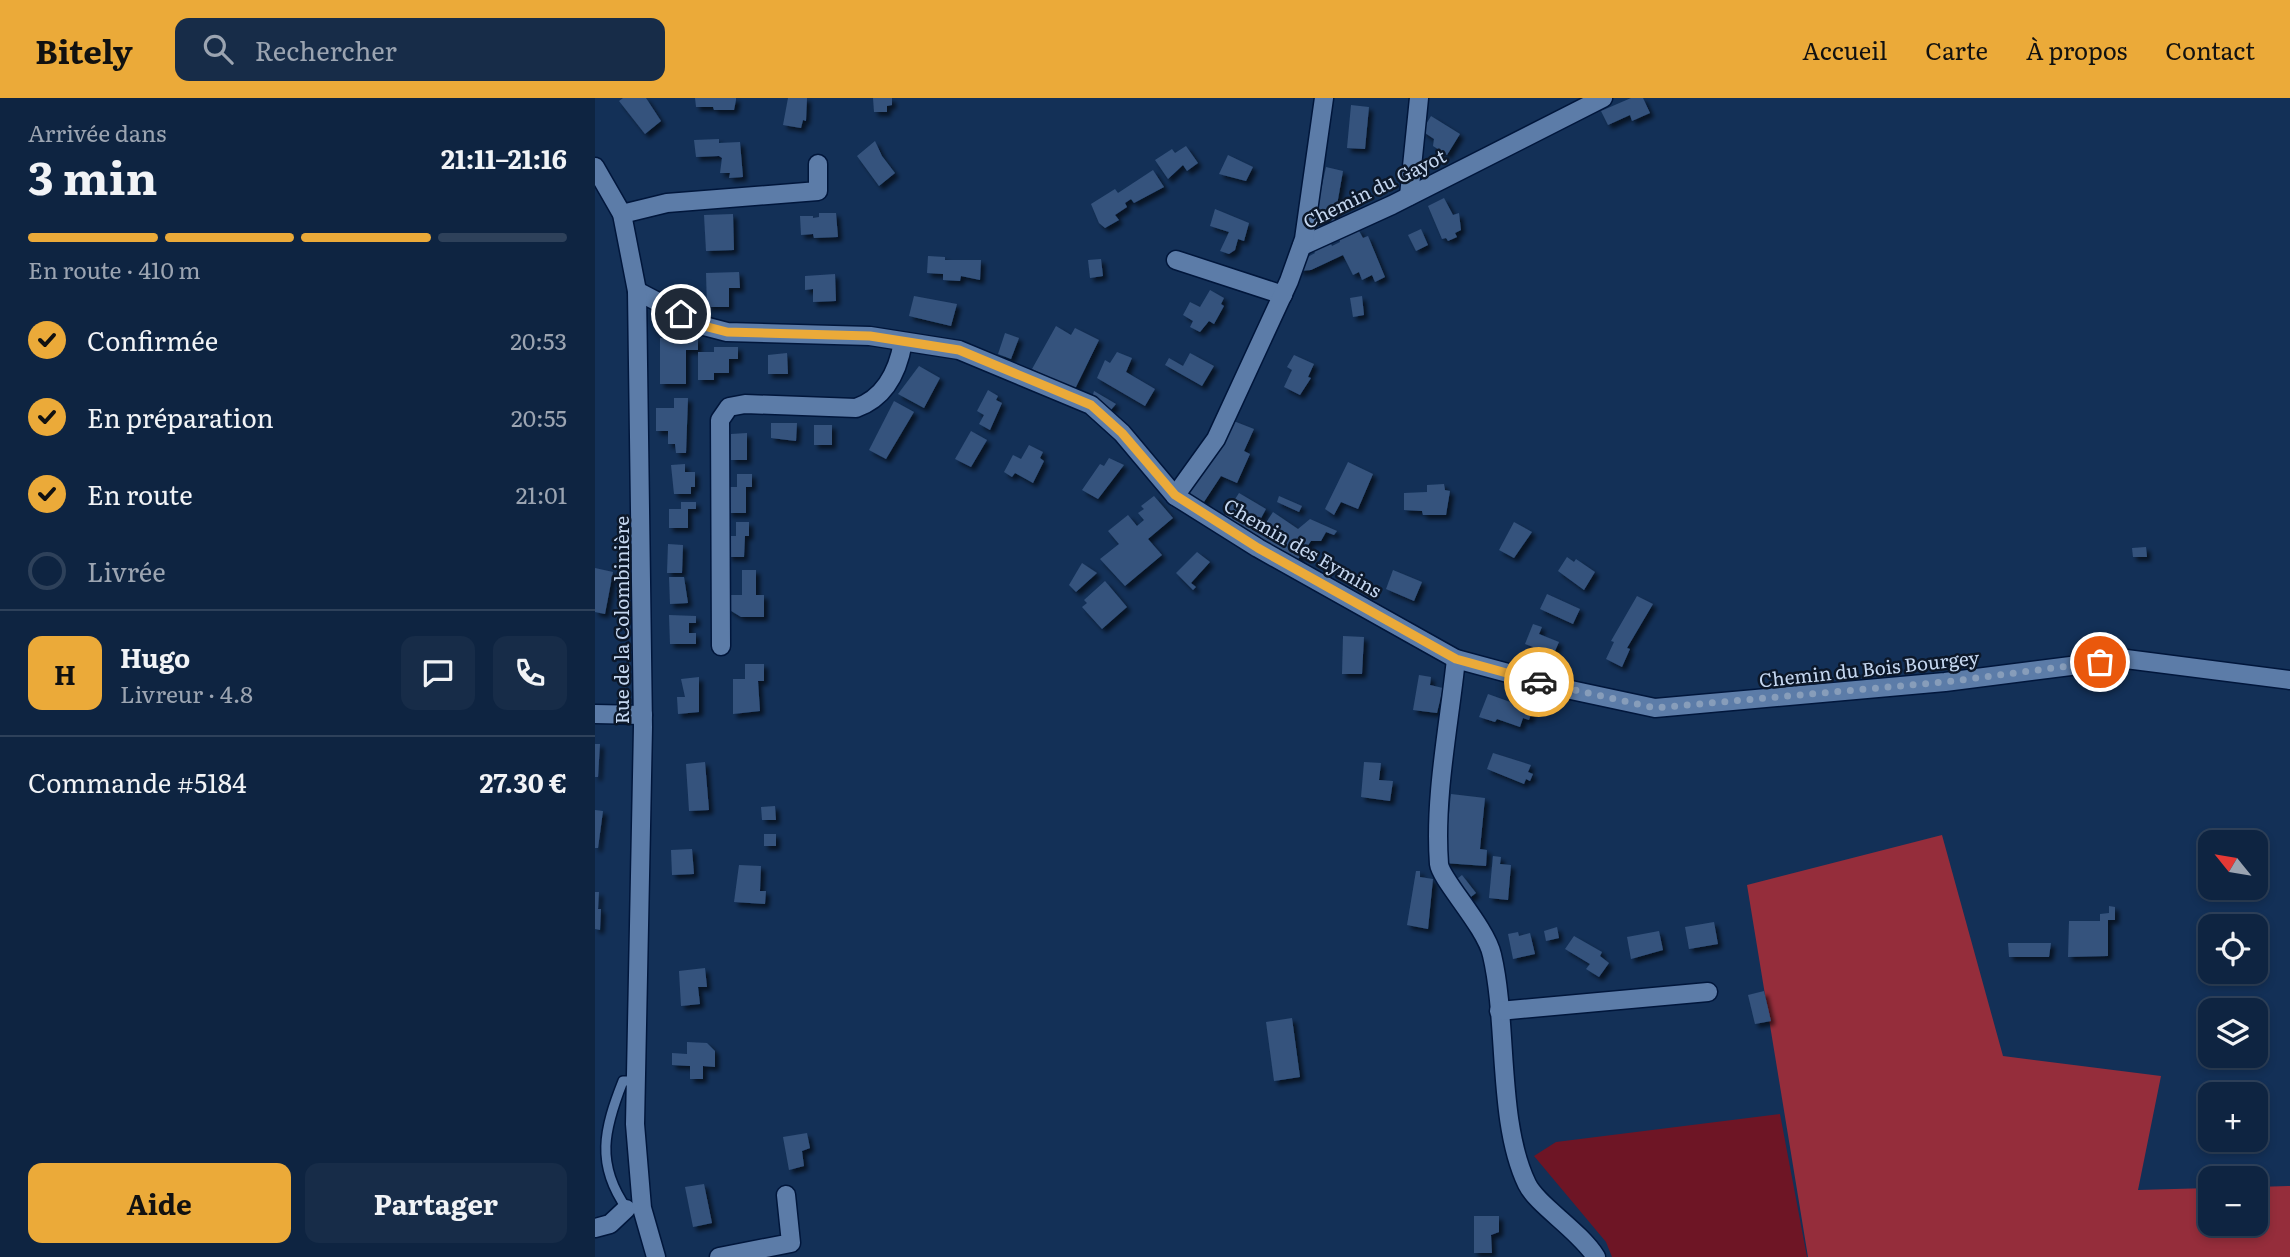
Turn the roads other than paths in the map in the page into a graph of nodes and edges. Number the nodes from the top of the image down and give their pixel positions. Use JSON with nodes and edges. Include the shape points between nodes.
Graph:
{"nodes":[{"id":1,"x":1324,"y":98,"type":"edge"},
{"id":2,"x":1419,"y":98,"type":"edge"},
{"id":3,"x":1603,"y":98,"type":"edge"},
{"id":4,"x":818,"y":164,"type":"dead end"},
{"id":5,"x":595,"y":167,"type":"edge"},
{"id":6,"x":1409,"y":196,"type":"junction"},
{"id":7,"x":622,"y":214,"type":"junction"},
{"id":8,"x":1302,"y":246,"type":"junction"},
{"id":9,"x":1176,"y":260,"type":"dead end"},
{"id":10,"x":637,"y":291,"type":"junction"},
{"id":11,"x":1283,"y":295,"type":"junction"},
{"id":12,"x":903,"y":342,"type":"junction"},
{"id":13,"x":1175,"y":495,"type":"junction"},
{"id":14,"x":721,"y":646,"type":"dead end"},
{"id":15,"x":1456,"y":659,"type":"junction"},
{"id":16,"x":2290,"y":680,"type":"edge"},
{"id":17,"x":595,"y":714,"type":"edge"},
{"id":18,"x":643,"y":715,"type":"junction"},
{"id":19,"x":1707,"y":992,"type":"dead end"},
{"id":20,"x":1499,"y":1011,"type":"junction"},
{"id":21,"x":637,"y":1081,"type":"junction"},
{"id":22,"x":786,"y":1195,"type":"dead end"},
{"id":23,"x":634,"y":1209,"type":"junction"},
{"id":24,"x":595,"y":1228,"type":"edge"},
{"id":25,"x":656,"y":1257,"type":"edge"},
{"id":26,"x":719,"y":1257,"type":"edge"},
{"id":27,"x":1596,"y":1257,"type":"edge"}],
"edges":[{"from":1,"to":8,"type":"street"},
{"from":2,"to":6,"type":"street"},
{"from":3,"to":6,"type":"street","name":"Chemin du Gayot"},
{"from":4,"to":7,"type":"street","via":[[818,191],[667,203]]},
{"from":5,"to":7,"type":"street","name":"Rue de la Colombinière"},
{"from":6,"to":8,"type":"street","name":"Chemin du Gayot"},
{"from":7,"to":10,"type":"street","name":"Rue de la Colombinière"},
{"from":8,"to":11,"type":"street","name":"Chemin du Gayot"},
{"from":9,"to":11,"type":"street"},
{"from":10,"to":12,"type":"street","name":"Chemin des Eymins","via":[[704,326],[727,332],[870,336]]},
{"from":10,"to":18,"type":"street","name":"Rue de la Colombinière"},
{"from":11,"to":13,"type":"street","name":"Chemin du Gayot","via":[[1216,439]]},
{"from":12,"to":13,"type":"street","name":"Chemin des Eymins","via":[[959,350],[1091,405],[1122,433]]},
{"from":12,"to":14,"type":"street","via":[[901,357],[873,403],[856,408],[745,404],[729,407],[720,420]]},
{"from":13,"to":15,"type":"street","name":"Chemin des Eymins","via":[[1258,548]]},
{"from":15,"to":16,"type":"street","name":"Chemin du Bois Bourgey","via":[[1655,708],[1945,682],[2126,659]]},
{"from":15,"to":20,"type":"street","via":[[1438,826],[1440,869],[1473,914],[1492,953]]},
{"from":17,"to":18,"type":"street"},
{"from":18,"to":21,"type":"street","name":"Rue de la Colombinière"},
{"from":19,"to":20,"type":"street"},
{"from":20,"to":27,"type":"street","via":[[1511,1121],[1529,1188],[1586,1241]]},
{"from":21,"to":23,"type":"street","name":"Rue de la Colombinière"},
{"from":21,"to":23,"type":"lane","via":[[623,1081],[604,1129],[605,1170]]},
{"from":22,"to":26,"type":"street","via":[[791,1243]]},
{"from":23,"to":24,"type":"street"},
{"from":23,"to":25,"type":"street","name":"Rue de la Colombinière"}]}
